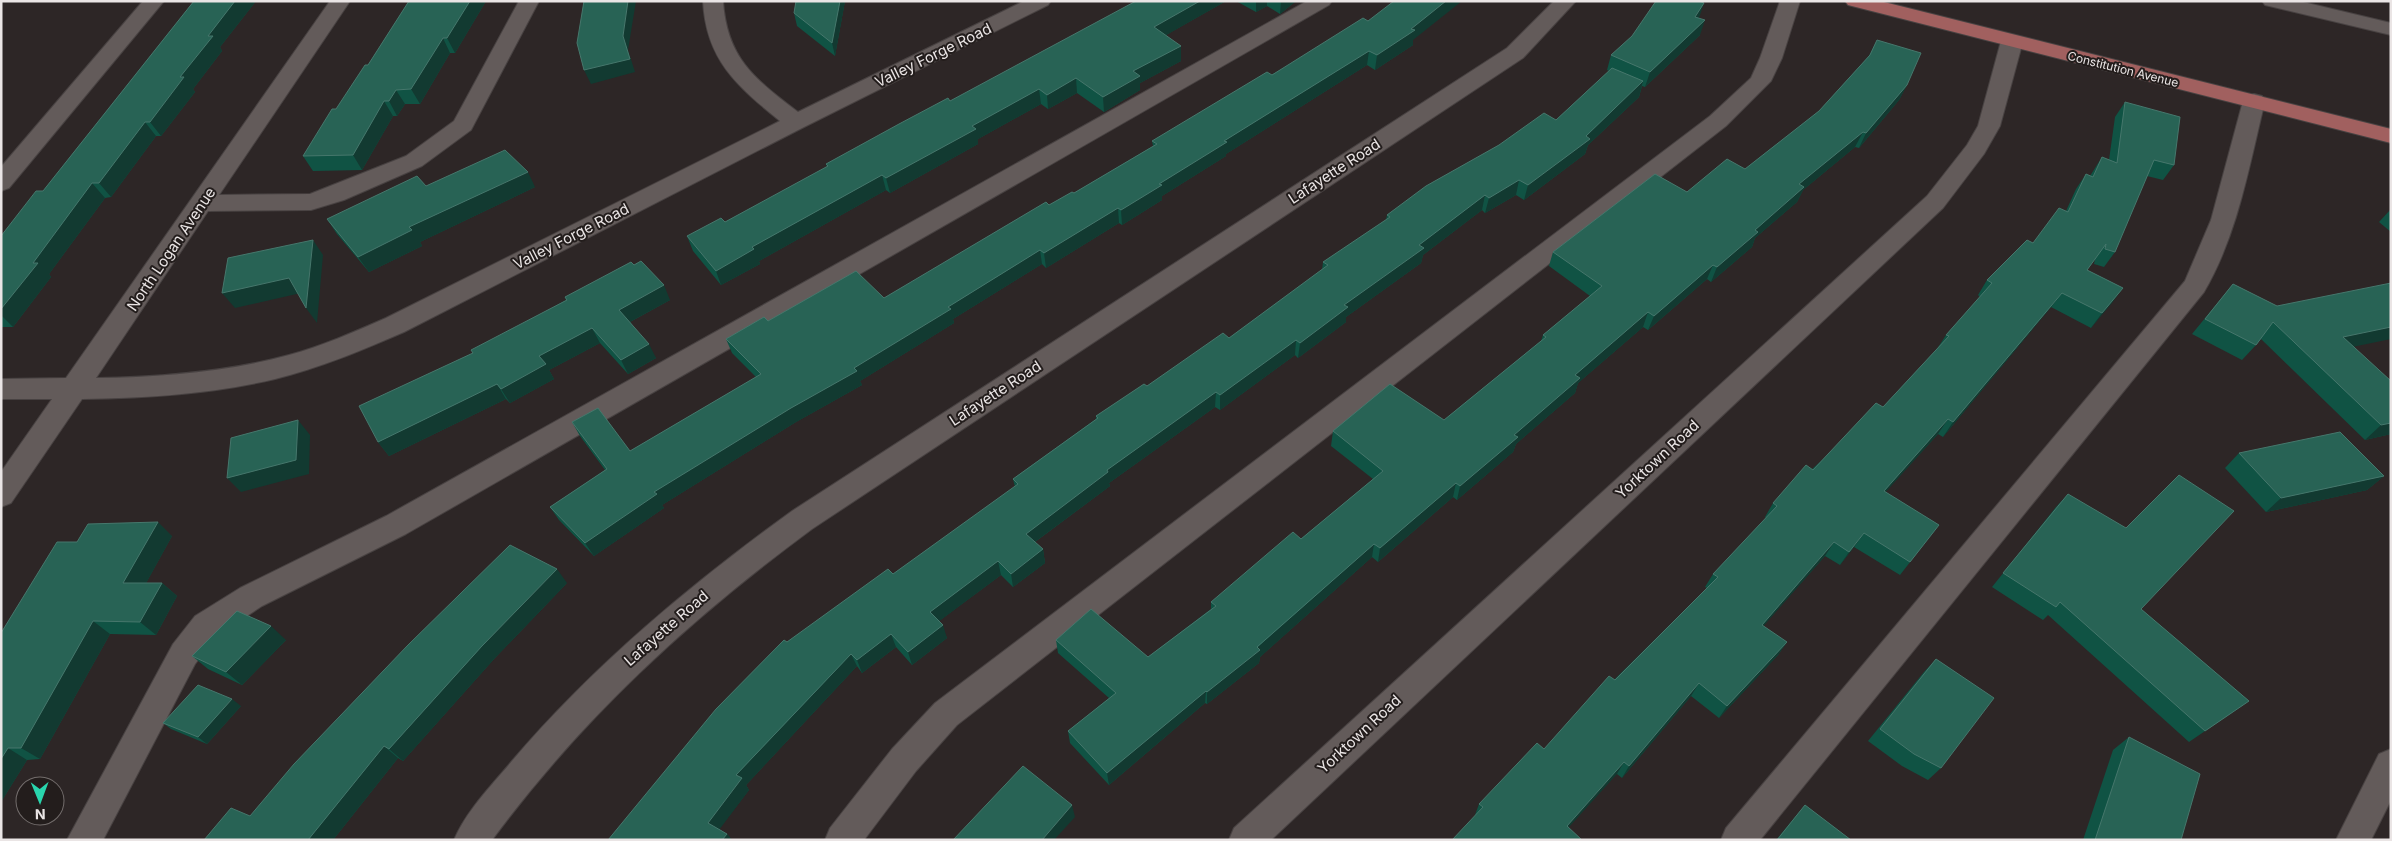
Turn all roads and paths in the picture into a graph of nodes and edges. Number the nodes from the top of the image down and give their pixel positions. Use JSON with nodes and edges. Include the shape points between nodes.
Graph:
{"nodes":[{"id":1,"x":154,"y":1,"type":"edge"},
{"id":2,"x":340,"y":1,"type":"edge"},
{"id":3,"x":529,"y":1,"type":"edge"},
{"id":4,"x":713,"y":1,"type":"edge"},
{"id":5,"x":1041,"y":1,"type":"edge"},
{"id":6,"x":1322,"y":1,"type":"edge"},
{"id":7,"x":1566,"y":1,"type":"edge"},
{"id":8,"x":1790,"y":1,"type":"edge"},
{"id":9,"x":1855,"y":1,"type":"edge"},
{"id":10,"x":2272,"y":1,"type":"edge"},
{"id":11,"x":2391,"y":29,"type":"edge"},
{"id":12,"x":2012,"y":41,"type":"junction"},
{"id":13,"x":2254,"y":102,"type":"junction"},
{"id":14,"x":796,"y":122,"type":"junction"},
{"id":15,"x":2391,"y":136,"type":"edge"},
{"id":16,"x":1,"y":183,"type":"edge"},
{"id":17,"x":202,"y":203,"type":"junction"},
{"id":18,"x":76,"y":388,"type":"junction"},
{"id":19,"x":1,"y":389,"type":"edge"},
{"id":20,"x":1,"y":496,"type":"edge"},
{"id":21,"x":2391,"y":765,"type":"edge"},
{"id":22,"x":84,"y":840,"type":"edge"},
{"id":23,"x":471,"y":840,"type":"edge"},
{"id":24,"x":842,"y":840,"type":"edge"},
{"id":25,"x":1246,"y":840,"type":"edge"},
{"id":26,"x":1738,"y":840,"type":"edge"},
{"id":27,"x":2353,"y":840,"type":"edge"}],
"edges":[{"from":1,"to":16,"type":"street"},
{"from":2,"to":17,"type":"street","name":"North Logan Avenue"},
{"from":3,"to":17,"type":"street","via":[[463,124],[414,161],[311,202]]},
{"from":4,"to":14,"type":"street","via":[[718,41],[733,67],[756,91]]},
{"from":5,"to":14,"type":"street","name":"Valley Forge Road"},
{"from":6,"to":22,"type":"street","via":[[413,516],[251,597],[206,626],[184,654]]},
{"from":7,"to":23,"type":"street","name":"Lafayette Road","via":[[1515,53],[759,550],[708,590],[590,696],[524,770]]},
{"from":8,"to":24,"type":"street","via":[[1764,73],[1735,106],[946,714],[904,760]]},
{"from":9,"to":12,"type":"main road","name":"Constitution Avenue"},
{"from":10,"to":11,"type":"street"},
{"from":12,"to":13,"type":"main road","name":"Constitution Avenue"},
{"from":12,"to":25,"type":"street","name":"Yorktown Road","via":[[1989,126],[1976,149],[1935,202]]},
{"from":13,"to":15,"type":"main road","name":"Constitution Avenue"},
{"from":13,"to":26,"type":"street","via":[[2217,238],[2195,286]]},
{"from":14,"to":18,"type":"street","name":"Valley Forge Road","via":[[395,325],[335,350],[275,369],[209,382],[154,388]]},
{"from":17,"to":18,"type":"street","name":"North Logan Avenue"},
{"from":18,"to":19,"type":"street","name":"Valley Forge Road"},
{"from":18,"to":20,"type":"street","name":"North Logan Avenue"},
{"from":21,"to":27,"type":"street"}]}
